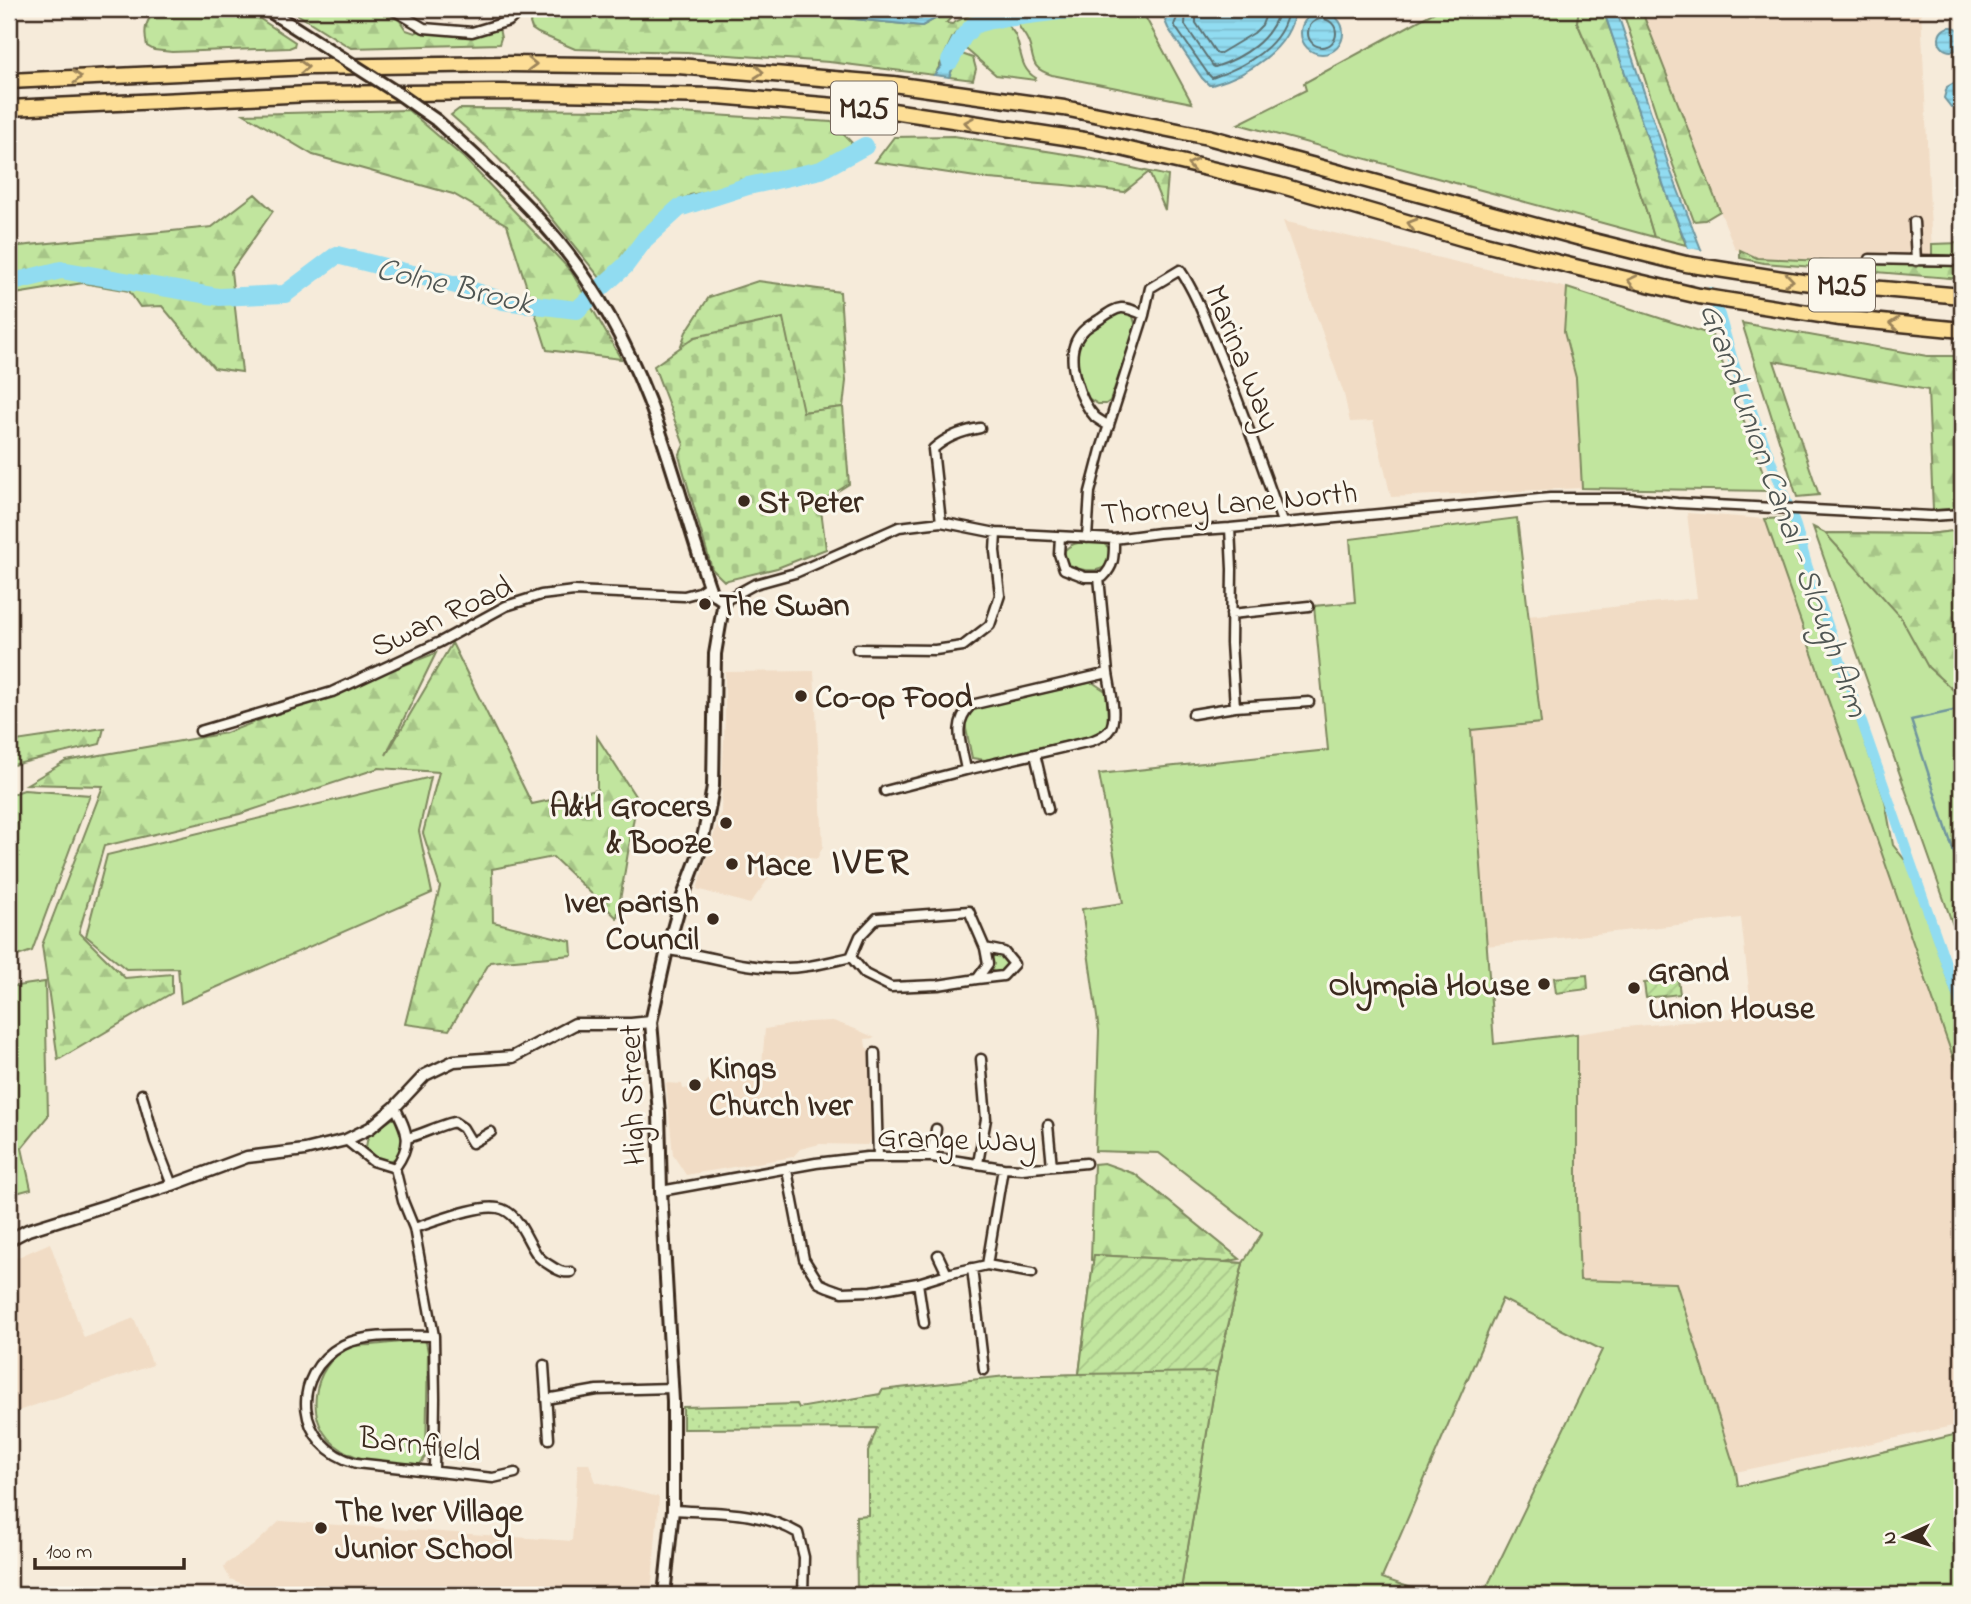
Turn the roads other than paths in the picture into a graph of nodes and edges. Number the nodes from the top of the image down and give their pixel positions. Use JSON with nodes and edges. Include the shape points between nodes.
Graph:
{"nodes":[{"id":1,"x":266,"y":9,"type":"edge"},
{"id":2,"x":392,"y":9,"type":"edge"},
{"id":3,"x":522,"y":9,"type":"edge"},
{"id":4,"x":9,"y":81,"type":"edge"},
{"id":5,"x":9,"y":108,"type":"edge"},
{"id":6,"x":1914,"y":222,"type":"dead end"},
{"id":7,"x":1870,"y":259,"type":"dead end"},
{"id":8,"x":1916,"y":261,"type":"junction"},
{"id":9,"x":1962,"y":261,"type":"edge"},
{"id":10,"x":1962,"y":296,"type":"edge"},
{"id":11,"x":1144,"y":315,"type":"junction"},
{"id":12,"x":1962,"y":330,"type":"edge"},
{"id":13,"x":1109,"y":426,"type":"junction"},
{"id":14,"x":980,"y":428,"type":"dead end"},
{"id":15,"x":1962,"y":514,"type":"edge"},
{"id":16,"x":941,"y":522,"type":"junction"},
{"id":17,"x":1282,"y":522,"type":"junction"},
{"id":18,"x":1230,"y":528,"type":"junction"},
{"id":19,"x":996,"y":533,"type":"junction"},
{"id":20,"x":1060,"y":537,"type":"junction"},
{"id":21,"x":1087,"y":538,"type":"junction"},
{"id":22,"x":1114,"y":539,"type":"junction"},
{"id":23,"x":1099,"y":578,"type":"junction"},
{"id":24,"x":709,"y":585,"type":"junction"},
{"id":25,"x":724,"y":601,"type":"junction"},
{"id":26,"x":1309,"y":606,"type":"dead end"},
{"id":27,"x":1231,"y":614,"type":"junction"},
{"id":28,"x":857,"y":649,"type":"dead end"},
{"id":29,"x":1108,"y":673,"type":"junction"},
{"id":30,"x":1309,"y":702,"type":"dead end"},
{"id":31,"x":1235,"y":707,"type":"junction"},
{"id":32,"x":1193,"y":714,"type":"dead end"},
{"id":33,"x":200,"y":731,"type":"dead end"},
{"id":34,"x":1035,"y":754,"type":"junction"},
{"id":35,"x":966,"y":770,"type":"junction"},
{"id":36,"x":885,"y":790,"type":"dead end"},
{"id":37,"x":1048,"y":809,"type":"dead end"},
{"id":38,"x":985,"y":948,"type":"junction"},
{"id":39,"x":667,"y":950,"type":"junction"},
{"id":40,"x":851,"y":957,"type":"junction"},
{"id":41,"x":977,"y":979,"type":"junction"},
{"id":42,"x":650,"y":1022,"type":"junction"},
{"id":43,"x":875,"y":1054,"type":"dead end"},
{"id":44,"x":981,"y":1059,"type":"dead end"},
{"id":45,"x":142,"y":1094,"type":"dead end"},
{"id":46,"x":395,"y":1107,"type":"junction"},
{"id":47,"x":1048,"y":1125,"type":"dead end"},
{"id":48,"x":936,"y":1129,"type":"dead end"},
{"id":49,"x":491,"y":1132,"type":"dead end"},
{"id":50,"x":407,"y":1138,"type":"junction"},
{"id":51,"x":346,"y":1140,"type":"junction"},
{"id":52,"x":878,"y":1157,"type":"junction"},
{"id":53,"x":932,"y":1157,"type":"junction"},
{"id":54,"x":978,"y":1163,"type":"junction"},
{"id":55,"x":1086,"y":1164,"type":"dead end"},
{"id":56,"x":1052,"y":1166,"type":"junction"},
{"id":57,"x":395,"y":1168,"type":"junction"},
{"id":58,"x":1003,"y":1168,"type":"junction"},
{"id":59,"x":786,"y":1170,"type":"junction"},
{"id":60,"x":172,"y":1185,"type":"junction"},
{"id":61,"x":661,"y":1191,"type":"junction"},
{"id":62,"x":414,"y":1228,"type":"junction"},
{"id":63,"x":9,"y":1240,"type":"edge"},
{"id":64,"x":938,"y":1255,"type":"dead end"},
{"id":65,"x":987,"y":1265,"type":"junction"},
{"id":66,"x":972,"y":1268,"type":"junction"},
{"id":67,"x":571,"y":1272,"type":"dead end"},
{"id":68,"x":1032,"y":1273,"type":"dead end"},
{"id":69,"x":947,"y":1274,"type":"junction"},
{"id":70,"x":918,"y":1283,"type":"junction"},
{"id":71,"x":924,"y":1323,"type":"dead end"},
{"id":72,"x":434,"y":1336,"type":"junction"},
{"id":73,"x":544,"y":1365,"type":"dead end"},
{"id":74,"x":984,"y":1370,"type":"dead end"},
{"id":75,"x":673,"y":1388,"type":"junction"},
{"id":76,"x":546,"y":1399,"type":"junction"},
{"id":77,"x":549,"y":1439,"type":"dead end"},
{"id":78,"x":434,"y":1471,"type":"junction"},
{"id":79,"x":515,"y":1473,"type":"dead end"},
{"id":80,"x":673,"y":1510,"type":"junction"},
{"id":81,"x":664,"y":1595,"type":"edge"},
{"id":82,"x":803,"y":1595,"type":"edge"}],
"edges":[{"from":1,"to":24,"type":"main road","bridge":true,"via":[[436,121],[538,217],[584,276],[609,316],[648,399]]},
{"from":2,"to":3,"type":"street","via":[[424,29],[472,32],[509,22]]},
{"from":4,"to":10,"type":"highway","number":"M25","one_way":true,"via":[[506,64],[678,66],[893,84],[1064,108],[1208,137],[1686,264],[1802,282]]},
{"from":12,"to":5,"type":"highway","number":"M25","one_way":true,"via":[[1840,318],[1699,296],[1091,141],[893,111],[718,96],[512,92],[310,94]]},
{"from":6,"to":8,"type":"street"},
{"from":7,"to":8,"type":"street"},
{"from":8,"to":9,"type":"street"},
{"from":11,"to":13,"type":"street"},
{"from":11,"to":13,"type":"street","via":[[1125,306],[1116,308],[1086,328],[1073,347],[1073,372],[1083,397],[1094,415]]},
{"from":11,"to":17,"type":"street","name":"Marina Way","via":[[1150,288],[1180,270],[1191,285],[1236,394]]},
{"from":13,"to":21,"type":"street","via":[[1090,492]]},
{"from":14,"to":16,"type":"street","via":[[940,442],[933,449]]},
{"from":15,"to":17,"type":"street","name":"Thorney Lane North","via":[[1550,498]]},
{"from":16,"to":19,"type":"street","name":"Thorney Lane North"},
{"from":16,"to":25,"type":"street","name":"Thorney Lane North","via":[[899,527],[795,573],[755,584]]},
{"from":17,"to":18,"type":"street","name":"Thorney Lane North"},
{"from":18,"to":22,"type":"street","name":"Thorney Lane North"},
{"from":18,"to":27,"type":"street"},
{"from":19,"to":20,"type":"street","name":"Thorney Lane North"},
{"from":19,"to":28,"type":"street","via":[[1000,596],[990,625],[963,646]]},
{"from":20,"to":21,"type":"street","name":"Thorney Lane North"},
{"from":20,"to":23,"type":"street","via":[[1064,569]]},
{"from":21,"to":22,"type":"street","name":"Thorney Lane North"},
{"from":22,"to":23,"type":"street","via":[[1115,559]]},
{"from":23,"to":29,"type":"street"},
{"from":24,"to":25,"type":"main road","via":[[711,593]]},
{"from":24,"to":33,"type":"street","name":"Swan Road","via":[[684,596],[574,592],[506,606],[332,692]]},
{"from":25,"to":39,"type":"main road","name":"High Street","via":[[715,654],[713,786],[700,851]]},
{"from":26,"to":27,"type":"street"},
{"from":27,"to":31,"type":"street"},
{"from":29,"to":34,"type":"street","via":[[1114,718],[1111,728],[1091,741]]},
{"from":29,"to":35,"type":"street","via":[[971,705],[961,715],[959,729]]},
{"from":30,"to":31,"type":"street"},
{"from":31,"to":32,"type":"street"},
{"from":34,"to":35,"type":"street"},
{"from":34,"to":37,"type":"street"},
{"from":35,"to":36,"type":"street"},
{"from":38,"to":40,"type":"street","via":[[969,911],[877,918],[860,936]]},
{"from":38,"to":41,"type":"street","via":[[988,964]]},
{"from":38,"to":41,"type":"street","via":[[1004,952],[1014,964],[1003,976]]},
{"from":39,"to":40,"type":"street","via":[[781,968]]},
{"from":39,"to":42,"type":"main road","name":"High Street"},
{"from":40,"to":41,"type":"street","via":[[865,974],[891,988]]},
{"from":42,"to":46,"type":"street","via":[[575,1024],[513,1057],[454,1061],[425,1075]]},
{"from":42,"to":61,"type":"main road","name":"High Street"},
{"from":43,"to":52,"type":"street"},
{"from":44,"to":54,"type":"street","via":[[986,1119]]},
{"from":45,"to":60,"type":"street"},
{"from":46,"to":50,"type":"street"},
{"from":46,"to":51,"type":"street"},
{"from":47,"to":56,"type":"street"},
{"from":48,"to":53,"type":"street"},
{"from":49,"to":50,"type":"street","via":[[472,1143],[454,1122]]},
{"from":50,"to":57,"type":"street"},
{"from":51,"to":57,"type":"street","via":[[372,1161]]},
{"from":51,"to":60,"type":"street","via":[[247,1157]]},
{"from":52,"to":53,"type":"street","name":"Grange Way"},
{"from":52,"to":59,"type":"street","name":"Grange Way"},
{"from":53,"to":54,"type":"street","name":"Grange Way"},
{"from":54,"to":58,"type":"street","name":"Grange Way"},
{"from":55,"to":56,"type":"street","name":"Grange Way"},
{"from":56,"to":58,"type":"street","name":"Grange Way"},
{"from":57,"to":62,"type":"street"},
{"from":58,"to":65,"type":"street"},
{"from":59,"to":61,"type":"street","name":"Grange Way"},
{"from":59,"to":70,"type":"street","via":[[804,1259],[820,1283],[842,1292]]},
{"from":60,"to":63,"type":"street"},
{"from":61,"to":75,"type":"main road","name":"High Street"},
{"from":62,"to":67,"type":"street","via":[[467,1212],[502,1208],[517,1220],[539,1257]]},
{"from":62,"to":72,"type":"street"},
{"from":64,"to":69,"type":"street"},
{"from":65,"to":66,"type":"street"},
{"from":65,"to":68,"type":"street"},
{"from":66,"to":69,"type":"street"},
{"from":66,"to":74,"type":"street"},
{"from":69,"to":70,"type":"street"},
{"from":70,"to":71,"type":"street"},
{"from":72,"to":78,"type":"street"},
{"from":72,"to":78,"type":"street","name":"Barnfield","via":[[344,1344],[322,1361],[309,1382],[306,1412],[316,1436],[337,1457]]},
{"from":73,"to":76,"type":"street"},
{"from":75,"to":76,"type":"street","via":[[597,1390]]},
{"from":75,"to":80,"type":"main road","name":"High Street"},
{"from":76,"to":77,"type":"street"},
{"from":78,"to":79,"type":"street","name":"Barnfield","via":[[493,1478]]},
{"from":80,"to":81,"type":"main road","name":"High Street"},
{"from":80,"to":82,"type":"street","via":[[752,1515],[798,1533],[804,1557]]}]}
